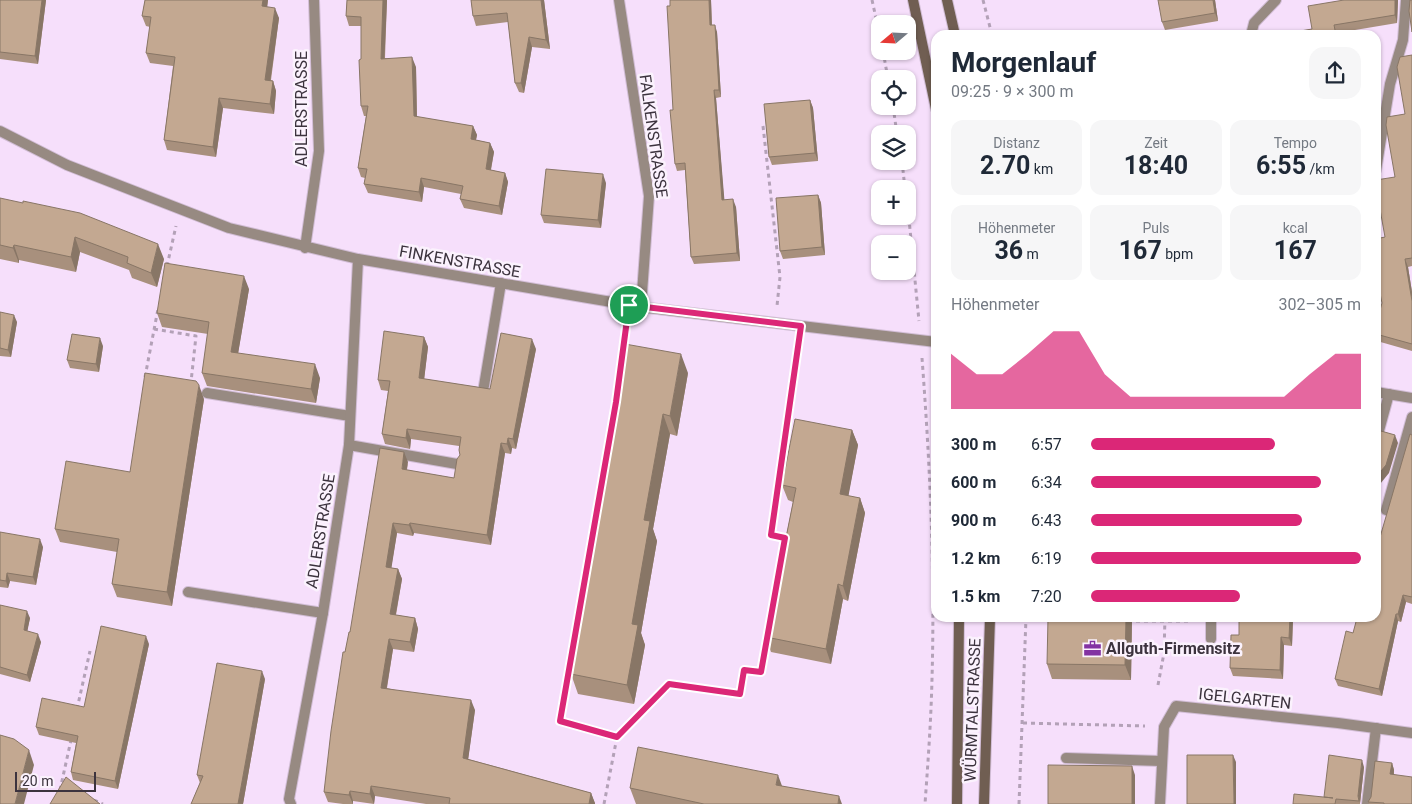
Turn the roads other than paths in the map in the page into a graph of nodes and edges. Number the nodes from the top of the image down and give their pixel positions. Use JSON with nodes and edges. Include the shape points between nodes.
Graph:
{"nodes":[{"id":1,"x":314,"y":0,"type":"edge"},
{"id":2,"x":620,"y":0,"type":"edge"},
{"id":3,"x":913,"y":0,"type":"edge"},
{"id":4,"x":947,"y":0,"type":"edge"},
{"id":5,"x":1276,"y":0,"type":"edge"},
{"id":6,"x":1406,"y":0,"type":"edge"},
{"id":7,"x":954,"y":30,"type":"edge"},
{"id":8,"x":1252,"y":30,"type":"edge"},
{"id":9,"x":931,"y":85,"type":"edge"},
{"id":10,"x":0,"y":131,"type":"edge"},
{"id":11,"x":1381,"y":139,"type":"edge"},
{"id":12,"x":305,"y":248,"type":"junction"},
{"id":13,"x":358,"y":260,"type":"junction"},
{"id":14,"x":501,"y":283,"type":"junction"},
{"id":15,"x":641,"y":307,"type":"junction"},
{"id":16,"x":931,"y":341,"type":"edge"},
{"id":17,"x":484,"y":386,"type":"edge"},
{"id":18,"x":206,"y":393,"type":"edge"},
{"id":19,"x":1381,"y":393,"type":"edge"},
{"id":20,"x":1389,"y":394,"type":"junction"},
{"id":21,"x":1412,"y":398,"type":"edge"},
{"id":22,"x":350,"y":416,"type":"junction"},
{"id":23,"x":1412,"y":417,"type":"edge"},
{"id":24,"x":1381,"y":423,"type":"edge"},
{"id":25,"x":349,"y":444,"type":"junction"},
{"id":26,"x":457,"y":464,"type":"edge"},
{"id":27,"x":1386,"y":510,"type":"edge"},
{"id":28,"x":188,"y":592,"type":"dead end"},
{"id":29,"x":323,"y":613,"type":"junction"},
{"id":30,"x":960,"y":622,"type":"edge"},
{"id":31,"x":990,"y":622,"type":"edge"},
{"id":32,"x":1211,"y":622,"type":"edge"},
{"id":33,"x":1211,"y":639,"type":"dead end"},
{"id":34,"x":1376,"y":728,"type":"junction"},
{"id":35,"x":1412,"y":734,"type":"edge"},
{"id":36,"x":1066,"y":758,"type":"dead end"},
{"id":37,"x":1161,"y":761,"type":"junction"},
{"id":38,"x":291,"y":804,"type":"edge"},
{"id":39,"x":957,"y":804,"type":"edge"},
{"id":40,"x":984,"y":804,"type":"edge"},
{"id":41,"x":1160,"y":804,"type":"edge"},
{"id":42,"x":1367,"y":804,"type":"edge"}],
"edges":[{"from":1,"to":12,"type":"street","name":"ADLERSTRASSE","via":[[319,150]]},
{"from":2,"to":15,"type":"street","name":"FALKENSTRASSE","via":[[650,196]]},
{"from":3,"to":9,"type":"main road"},
{"from":4,"to":7,"type":"main road"},
{"from":5,"to":8,"type":"street","via":[[1254,23]]},
{"from":6,"to":11,"type":"street","via":[[1403,40],[1390,84]]},
{"from":10,"to":12,"type":"street","name":"FINKENSTRASSE","via":[[67,165],[229,228]]},
{"from":12,"to":13,"type":"street","name":"FINKENSTRASSE"},
{"from":13,"to":14,"type":"street","name":"FINKENSTRASSE"},
{"from":13,"to":22,"type":"street","name":"ADLERSTRASSE"},
{"from":14,"to":15,"type":"street","name":"FINKENSTRASSE"},
{"from":14,"to":17,"type":"street"},
{"from":15,"to":16,"type":"street","name":"FINKENSTRASSE"},
{"from":18,"to":22,"type":"street"},
{"from":19,"to":20,"type":"street"},
{"from":20,"to":21,"type":"street"},
{"from":20,"to":24,"type":"street"},
{"from":22,"to":25,"type":"street","name":"ADLERSTRASSE"},
{"from":23,"to":27,"type":"street"},
{"from":25,"to":26,"type":"street"},
{"from":25,"to":29,"type":"street","name":"ADLERSTRASSE"},
{"from":28,"to":29,"type":"street"},
{"from":29,"to":38,"type":"street","name":"ADLERSTRASSE","via":[[289,799]]},
{"from":30,"to":39,"type":"main road","name":"WÜRMTALSTRASSE"},
{"from":31,"to":40,"type":"main road","name":"WÜRMTALSTRASSE"},
{"from":32,"to":33,"type":"street"},
{"from":34,"to":35,"type":"street","name":"IGELGARTEN"},
{"from":34,"to":37,"type":"street","name":"IGELGARTEN","via":[[1176,706],[1164,726]]},
{"from":34,"to":42,"type":"street"},
{"from":36,"to":37,"type":"street"},
{"from":37,"to":41,"type":"street","name":"IGELGARTEN"}]}
